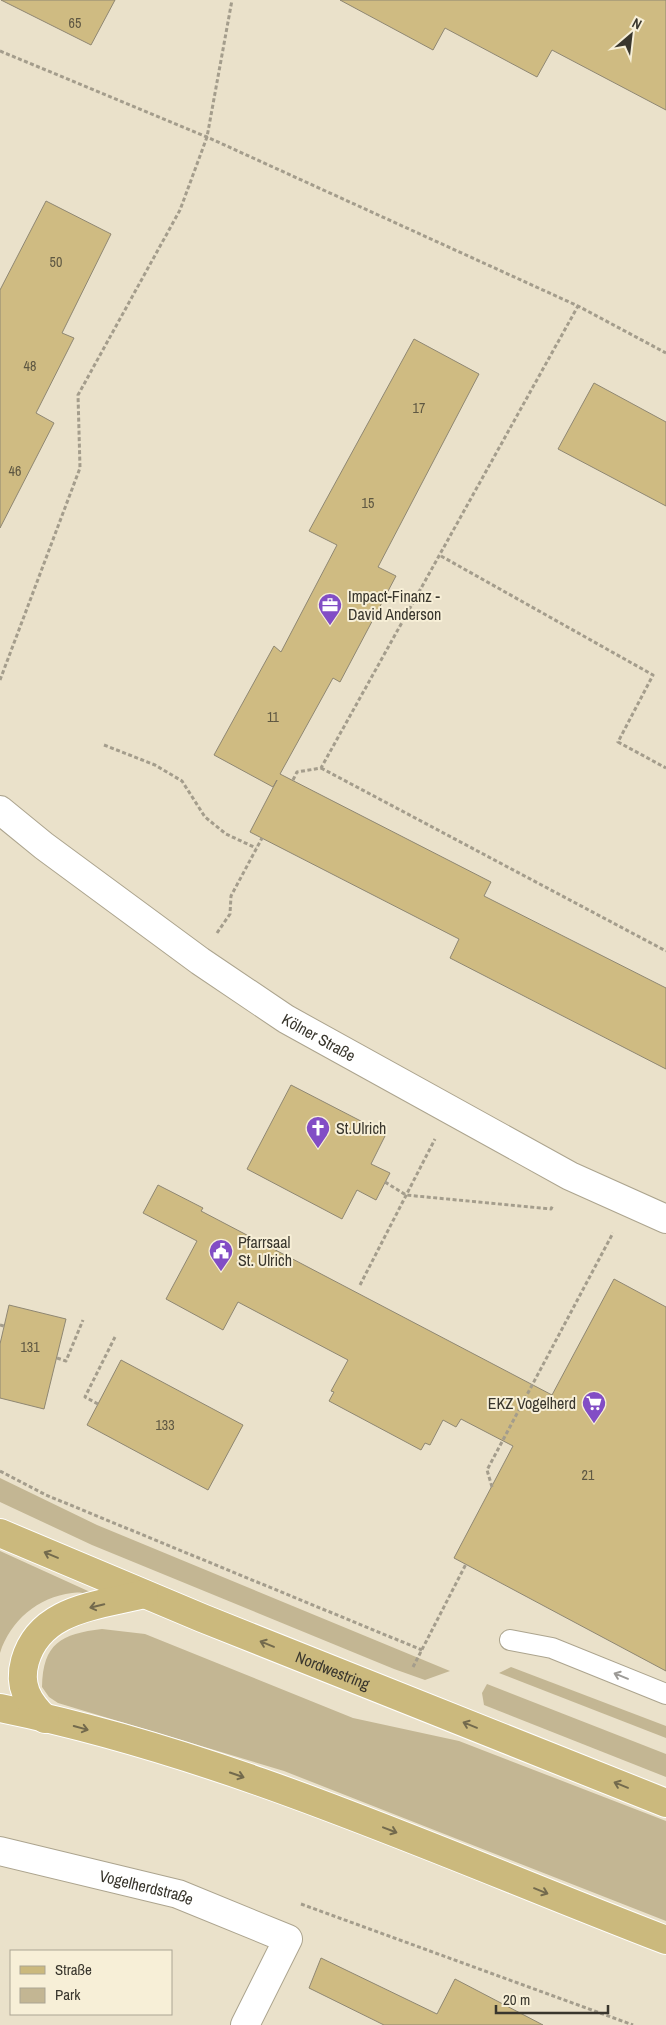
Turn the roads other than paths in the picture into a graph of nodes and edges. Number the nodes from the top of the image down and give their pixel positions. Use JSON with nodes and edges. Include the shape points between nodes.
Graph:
{"nodes":[{"id":1,"x":0,"y":810,"type":"edge"},
{"id":2,"x":666,"y":1219,"type":"edge"},
{"id":3,"x":0,"y":1533,"type":"edge"},
{"id":4,"x":144,"y":1594,"type":"junction"},
{"id":5,"x":510,"y":1640,"type":"dead end"},
{"id":6,"x":666,"y":1694,"type":"edge"},
{"id":7,"x":0,"y":1708,"type":"edge"},
{"id":8,"x":44,"y":1719,"type":"junction"},
{"id":9,"x":666,"y":1803,"type":"edge"},
{"id":10,"x":0,"y":1850,"type":"edge"},
{"id":11,"x":666,"y":1940,"type":"edge"},
{"id":12,"x":245,"y":2025,"type":"edge"}],
"edges":[{"from":1,"to":2,"type":"street","name":"Kölner Straße","via":[[200,961],[286,1018],[570,1176]]},
{"from":4,"to":3,"type":"main road","name":"Nordwestring","one_way":true},
{"from":4,"to":8,"type":"main road","one_way":true,"via":[[60,1616],[37,1634],[28,1650],[22,1682],[27,1699]]},
{"from":9,"to":4,"type":"main road","name":"Nordwestring","one_way":true},
{"from":6,"to":5,"type":"lane","one_way":true,"via":[[552,1648]]},
{"from":7,"to":8,"type":"main road"},
{"from":8,"to":11,"type":"main road","one_way":true,"via":[[199,1762],[301,1797]]},
{"from":10,"to":12,"type":"street","name":"Vogelherdstraße","via":[[178,1894],[288,1939]]}]}
